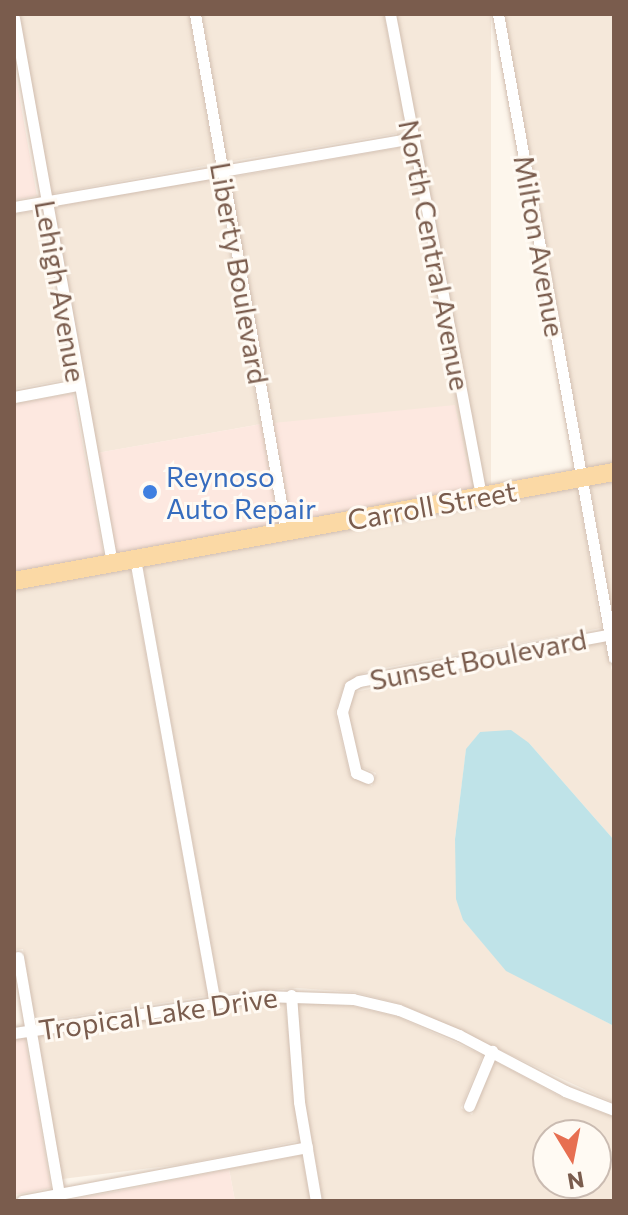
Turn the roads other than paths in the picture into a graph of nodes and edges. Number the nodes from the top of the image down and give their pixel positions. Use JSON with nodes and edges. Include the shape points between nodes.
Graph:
{"nodes":[{"id":1,"x":195,"y":14,"type":"edge"},
{"id":2,"x":390,"y":14,"type":"edge"},
{"id":3,"x":498,"y":14,"type":"edge"},
{"id":4,"x":14,"y":18,"type":"edge"},
{"id":5,"x":413,"y":138,"type":"junction"},
{"id":6,"x":222,"y":170,"type":"junction"},
{"id":7,"x":45,"y":202,"type":"junction"},
{"id":8,"x":14,"y":207,"type":"edge"},
{"id":9,"x":77,"y":385,"type":"junction"},
{"id":10,"x":14,"y":397,"type":"edge"},
{"id":11,"x":614,"y":472,"type":"edge"},
{"id":12,"x":583,"y":478,"type":"junction"},
{"id":13,"x":481,"y":496,"type":"junction"},
{"id":14,"x":286,"y":531,"type":"junction"},
{"id":15,"x":135,"y":559,"type":"junction"},
{"id":16,"x":112,"y":563,"type":"junction"},
{"id":17,"x":14,"y":581,"type":"edge"},
{"id":18,"x":611,"y":634,"type":"edge"},
{"id":19,"x":614,"y":658,"type":"edge"},
{"id":20,"x":368,"y":778,"type":"dead end"},
{"id":21,"x":18,"y":957,"type":"dead end"},
{"id":22,"x":291,"y":995,"type":"junction"},
{"id":23,"x":215,"y":1002,"type":"junction"},
{"id":24,"x":31,"y":1030,"type":"junction"},
{"id":25,"x":14,"y":1033,"type":"edge"},
{"id":26,"x":492,"y":1051,"type":"junction"},
{"id":27,"x":469,"y":1106,"type":"dead end"},
{"id":28,"x":614,"y":1110,"type":"edge"},
{"id":29,"x":307,"y":1147,"type":"junction"},
{"id":30,"x":59,"y":1194,"type":"junction"},
{"id":31,"x":22,"y":1201,"type":"edge"},
{"id":32,"x":316,"y":1201,"type":"edge"}],
"edges":[{"from":1,"to":6,"type":"street","name":"Liberty Boulevard"},
{"from":2,"to":5,"type":"street","name":"North Central Avenue"},
{"from":3,"to":12,"type":"street","name":"Milton Avenue"},
{"from":4,"to":7,"type":"street","name":"Lehigh Avenue"},
{"from":5,"to":6,"type":"street"},
{"from":5,"to":13,"type":"street","name":"North Central Avenue"},
{"from":6,"to":7,"type":"street"},
{"from":6,"to":14,"type":"street","name":"Liberty Boulevard"},
{"from":7,"to":8,"type":"street"},
{"from":7,"to":9,"type":"street","name":"Lehigh Avenue"},
{"from":9,"to":10,"type":"street"},
{"from":9,"to":16,"type":"street","name":"Lehigh Avenue"},
{"from":11,"to":12,"type":"main road","name":"Carroll Street"},
{"from":12,"to":13,"type":"main road","name":"Carroll Street"},
{"from":12,"to":18,"type":"street"},
{"from":13,"to":14,"type":"main road","name":"Carroll Street"},
{"from":14,"to":15,"type":"main road","name":"Carroll Street"},
{"from":15,"to":16,"type":"main road","name":"Carroll Street"},
{"from":15,"to":23,"type":"street"},
{"from":16,"to":17,"type":"main road","name":"Carroll Street"},
{"from":18,"to":19,"type":"street"},
{"from":18,"to":20,"type":"street","name":"Sunset Boulevard","via":[[350,686],[342,712],[356,773]]},
{"from":21,"to":24,"type":"street"},
{"from":22,"to":23,"type":"street","name":"Tropical Lake Drive"},
{"from":22,"to":26,"type":"street","name":"Tropical Lake Drive","via":[[353,999],[399,1010]]},
{"from":22,"to":29,"type":"street"},
{"from":23,"to":24,"type":"street","name":"Tropical Lake Drive"},
{"from":24,"to":25,"type":"street","name":"Tropical Lake Drive"},
{"from":24,"to":30,"type":"street"},
{"from":26,"to":27,"type":"street"},
{"from":26,"to":28,"type":"street","name":"Tropical Lake Drive","via":[[565,1091]]},
{"from":29,"to":30,"type":"street"},
{"from":29,"to":32,"type":"street"},
{"from":30,"to":31,"type":"street"}]}
